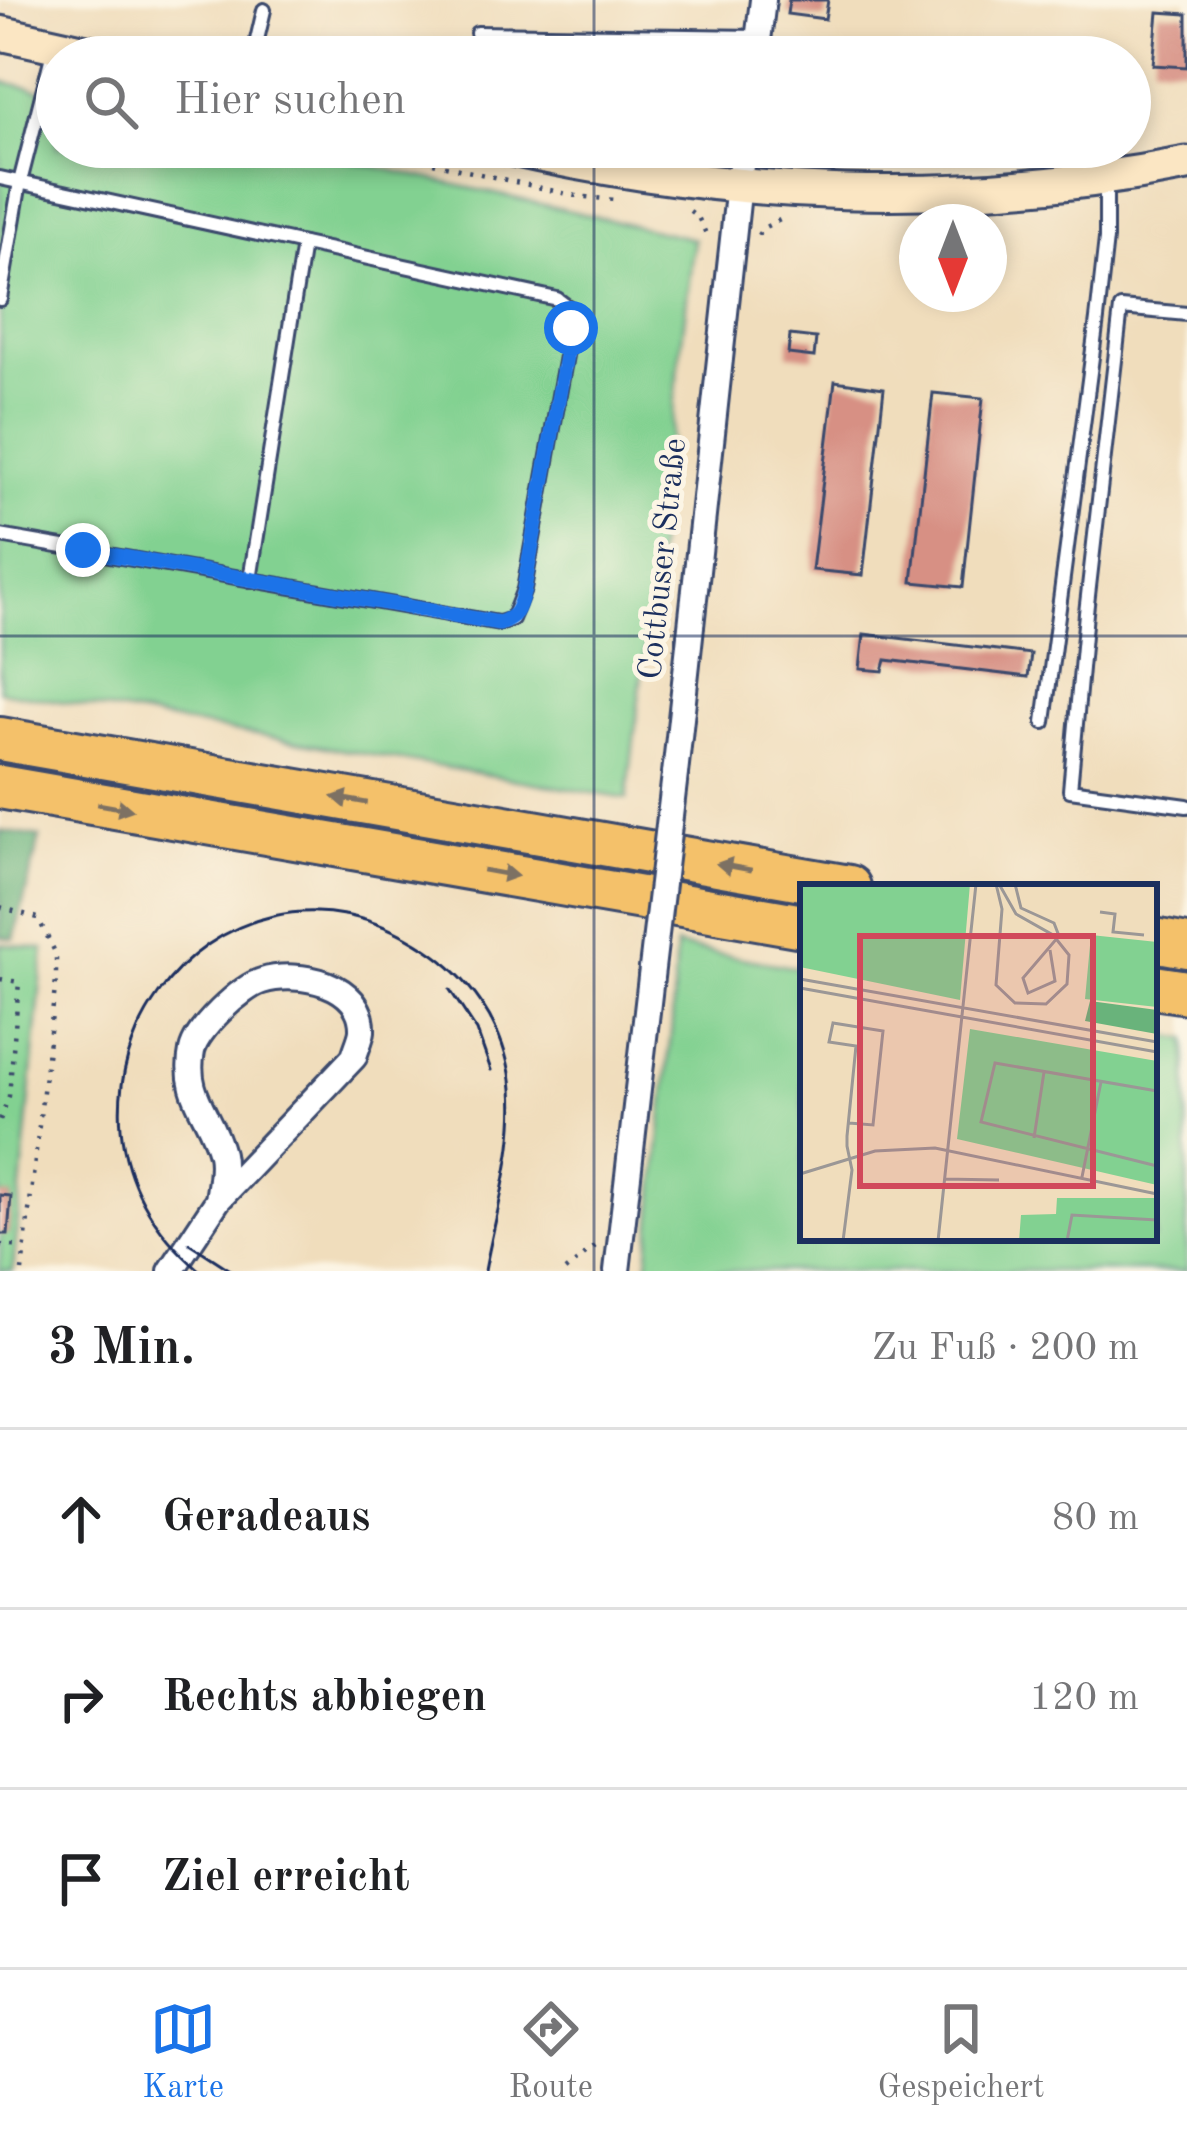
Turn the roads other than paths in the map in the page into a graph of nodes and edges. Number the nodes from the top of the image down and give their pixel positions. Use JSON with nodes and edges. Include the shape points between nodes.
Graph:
{"nodes":[{"id":1,"x":763,"y":0,"type":"edge"},
{"id":2,"x":264,"y":10,"type":"dead end"},
{"id":3,"x":0,"y":33,"type":"edge"},
{"id":4,"x":477,"y":34,"type":"dead end"},
{"id":5,"x":258,"y":36,"type":"edge"},
{"id":6,"x":520,"y":36,"type":"edge"},
{"id":7,"x":759,"y":36,"type":"edge"},
{"id":8,"x":36,"y":41,"type":"edge"},
{"id":9,"x":36,"y":119,"type":"edge"},
{"id":10,"x":1187,"y":164,"type":"edge"},
{"id":11,"x":594,"y":168,"type":"edge"},
{"id":12,"x":740,"y":168,"type":"edge"},
{"id":13,"x":0,"y":178,"type":"edge"},
{"id":14,"x":1106,"y":180,"type":"junction"},
{"id":15,"x":20,"y":182,"type":"junction"},
{"id":16,"x":737,"y":187,"type":"junction"},
{"id":17,"x":303,"y":244,"type":"junction"},
{"id":18,"x":0,"y":299,"type":"edge"},
{"id":19,"x":1187,"y":314,"type":"edge"},
{"id":20,"x":0,"y":536,"type":"edge"},
{"id":21,"x":250,"y":580,"type":"junction"},
{"id":22,"x":1044,"y":722,"type":"dead end"},
{"id":23,"x":0,"y":739,"type":"edge"},
{"id":24,"x":0,"y":787,"type":"edge"},
{"id":25,"x":1187,"y":806,"type":"edge"},
{"id":26,"x":832,"y":884,"type":"edge"},
{"id":27,"x":800,"y":925,"type":"edge"},
{"id":28,"x":1157,"y":941,"type":"edge"},
{"id":29,"x":1187,"y":946,"type":"edge"},
{"id":30,"x":1157,"y":987,"type":"edge"},
{"id":31,"x":1187,"y":992,"type":"edge"},
{"id":32,"x":218,"y":1200,"type":"junction"},
{"id":33,"x":171,"y":1271,"type":"edge"},
{"id":34,"x":617,"y":1271,"type":"edge"}],
"edges":[{"from":1,"to":7,"type":"street"},
{"from":2,"to":5,"type":"lane"},
{"from":3,"to":8,"type":"main road"},
{"from":4,"to":6,"type":"lane"},
{"from":9,"to":15,"type":"lane"},
{"from":10,"to":14,"type":"main road"},
{"from":11,"to":16,"type":"main road"},
{"from":12,"to":16,"type":"street","name":"Cottbuser Straße"},
{"from":13,"to":15,"type":"lane"},
{"from":14,"to":16,"type":"main road","via":[[876,194]]},
{"from":14,"to":22,"type":"lane","via":[[1099,299]]},
{"from":15,"to":17,"type":"lane"},
{"from":15,"to":18,"type":"lane"},
{"from":16,"to":34,"type":"street","name":"Cottbuser Straße","bridge":true},
{"from":17,"to":21,"type":"lane"},
{"from":17,"to":21,"type":"lane","via":[[557,299],[569,308],[571,328],[512,619]]},
{"from":19,"to":25,"type":"lane","via":[[1121,308],[1070,790]]},
{"from":20,"to":21,"type":"lane"},
{"from":26,"to":23,"type":"highway","one_way":true},
{"from":24,"to":27,"type":"highway","one_way":true},
{"from":28,"to":29,"type":"highway"},
{"from":30,"to":31,"type":"highway"},
{"from":32,"to":32,"type":"street","via":[[354,1057],[362,1029],[351,999],[329,983],[259,981],[193,1044],[195,1102],[222,1160]]},
{"from":32,"to":33,"type":"street"}]}
